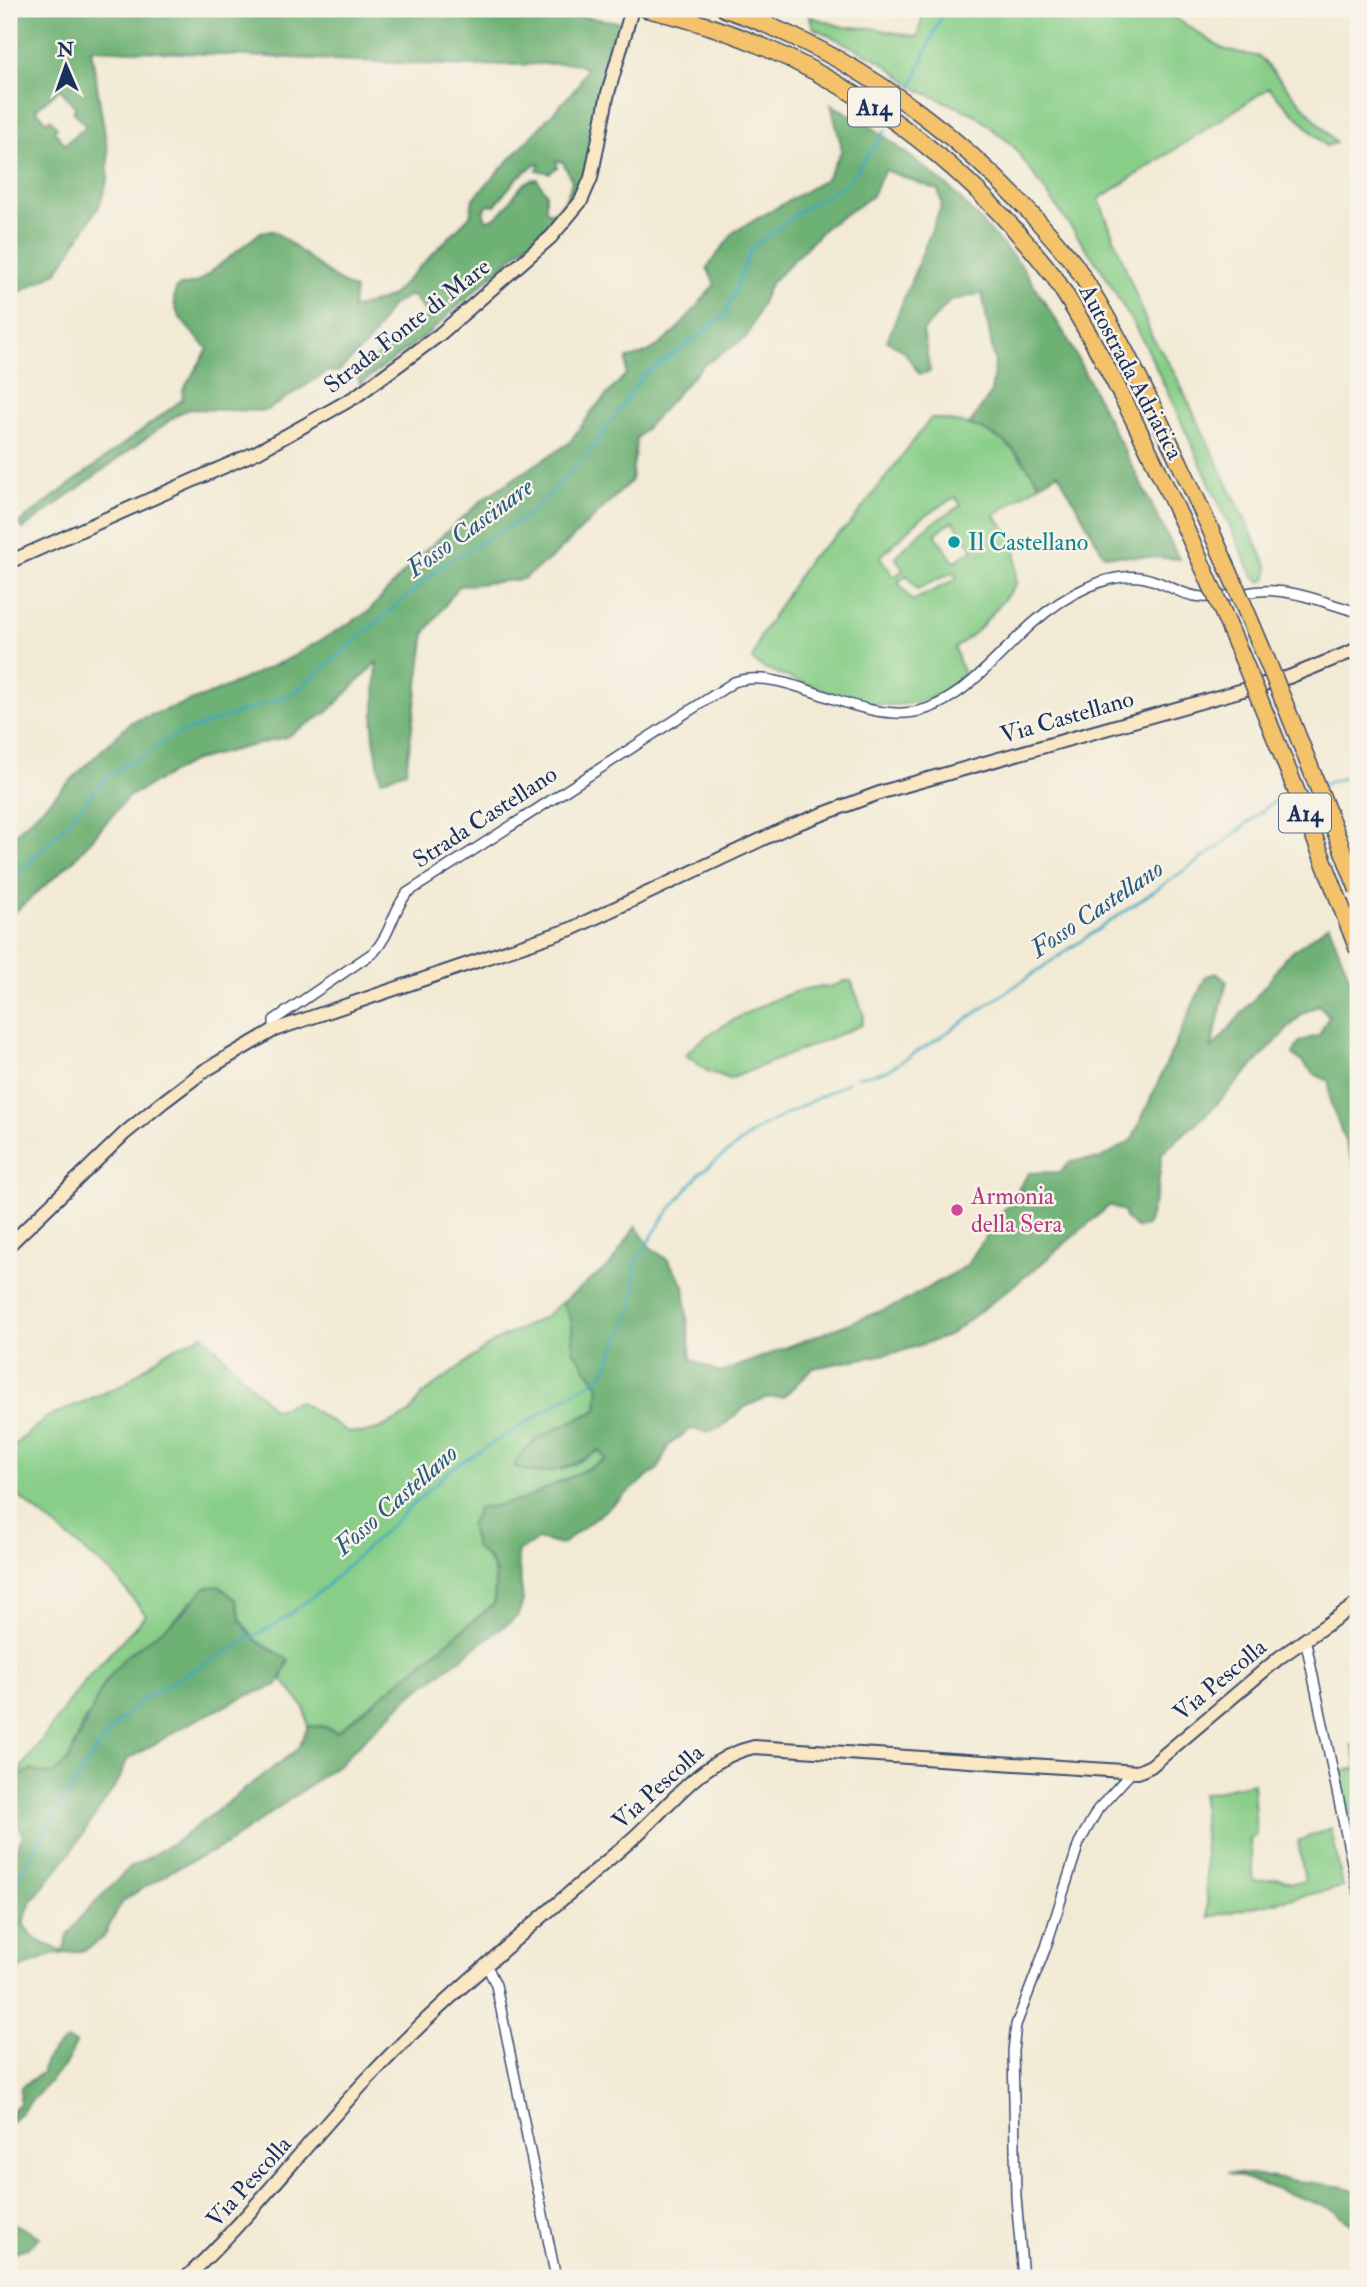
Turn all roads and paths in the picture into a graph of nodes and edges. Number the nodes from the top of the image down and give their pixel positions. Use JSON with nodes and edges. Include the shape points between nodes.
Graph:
{"nodes":[{"id":1,"x":632,"y":9,"type":"edge"},
{"id":2,"x":646,"y":9,"type":"edge"},
{"id":3,"x":725,"y":9,"type":"edge"},
{"id":4,"x":9,"y":562,"type":"edge"},
{"id":5,"x":1358,"y":612,"type":"edge"},
{"id":6,"x":1358,"y":649,"type":"edge"},
{"id":7,"x":789,"y":827,"type":"joint"},
{"id":8,"x":1358,"y":890,"type":"edge"},
{"id":9,"x":1358,"y":950,"type":"edge"},
{"id":10,"x":274,"y":1030,"type":"junction"},
{"id":11,"x":9,"y":1245,"type":"edge"},
{"id":12,"x":1358,"y":1603,"type":"edge"},
{"id":13,"x":1305,"y":1638,"type":"junction"},
{"id":14,"x":1130,"y":1774,"type":"junction"},
{"id":15,"x":1358,"y":1892,"type":"edge"},
{"id":16,"x":487,"y":1966,"type":"junction"},
{"id":17,"x":186,"y":2278,"type":"edge"},
{"id":18,"x":556,"y":2278,"type":"edge"},
{"id":19,"x":1023,"y":2278,"type":"edge"}],
"edges":[{"from":1,"to":4,"type":"street","name":"Strada Fonte di Mare","via":[[608,93],[591,178],[581,201],[551,237],[439,335],[355,397],[289,435]]},
{"from":2,"to":9,"type":"highway","name":"Autostrada Adriatica","number":"A14","bridge":true,"via":[[747,39],[859,97],[913,133],[983,194],[1055,278],[1107,365],[1197,552],[1252,676]]},
{"from":3,"to":8,"type":"highway","name":"Autostrada Adriatica","number":"A14","bridge":true,"via":[[822,51],[898,96],[992,171],[1075,265],[1128,353],[1220,549],[1272,667]]},
{"from":5,"to":10,"type":"street","name":"Strada Castellano","via":[[1274,590],[1197,597],[1151,579],[1128,576],[1067,598],[959,691],[914,712],[880,712],[758,676],[734,681],[407,893],[398,904],[393,926],[374,952],[274,1020]]},
{"from":6,"to":7,"type":"street","name":"Via Castellano","via":[[1289,677],[882,792]]},
{"from":7,"to":10,"type":"street","name":"Strada Castellano","via":[[571,929]]},
{"from":10,"to":11,"type":"street","name":"Strada Castellano","via":[[204,1071],[163,1102]]},
{"from":12,"to":13,"type":"street","name":"Via Pescolla"},
{"from":13,"to":14,"type":"street","name":"Via Pescolla","via":[[1151,1766]]},
{"from":13,"to":15,"type":"street"},
{"from":14,"to":16,"type":"street","name":"Via Pescolla","via":[[754,1746],[732,1751],[713,1763]]},
{"from":14,"to":19,"type":"street","via":[[1097,1809],[1079,1843],[1016,2025],[1016,2197]]},
{"from":16,"to":17,"type":"street","name":"Via Pescolla","via":[[375,2070],[230,2237]]},
{"from":16,"to":18,"type":"street","via":[[502,2012]]}]}
